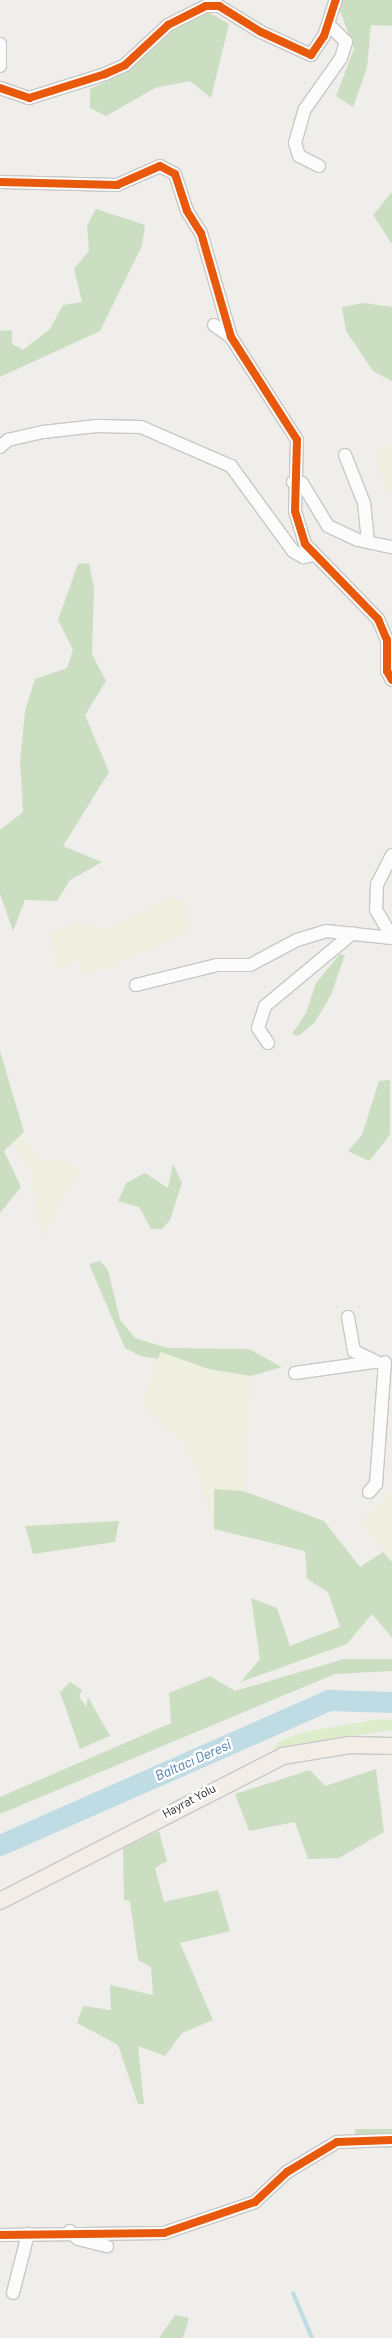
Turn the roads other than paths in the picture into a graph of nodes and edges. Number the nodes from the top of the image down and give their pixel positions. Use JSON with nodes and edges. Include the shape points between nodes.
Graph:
{"nodes":[{"id":1,"x":336,"y":0,"type":"edge"},
{"id":2,"x":328,"y":24,"type":"junction"},
{"id":3,"x":0,"y":44,"type":"edge"},
{"id":4,"x":0,"y":66,"type":"edge"},
{"id":5,"x":0,"y":88,"type":"edge"},
{"id":6,"x":319,"y":166,"type":"dead end"},
{"id":7,"x":0,"y":182,"type":"edge"},
{"id":8,"x":214,"y":325,"type":"dead end"},
{"id":9,"x":231,"y":337,"type":"junction"},
{"id":10,"x":0,"y":447,"type":"edge"},
{"id":11,"x":345,"y":455,"type":"dead end"},
{"id":12,"x":293,"y":482,"type":"junction"},
{"id":13,"x":368,"y":540,"type":"junction"},
{"id":14,"x":392,"y":547,"type":"edge"},
{"id":15,"x":313,"y":555,"type":"junction"},
{"id":16,"x":391,"y":679,"type":"edge"},
{"id":17,"x":392,"y":855,"type":"edge"},
{"id":18,"x":353,"y":933,"type":"junction"},
{"id":19,"x":392,"y":938,"type":"edge"},
{"id":20,"x":136,"y":985,"type":"dead end"},
{"id":21,"x":268,"y":1043,"type":"dead end"},
{"id":22,"x":348,"y":1317,"type":"dead end"},
{"id":23,"x":383,"y":1362,"type":"edge"},
{"id":24,"x":295,"y":1373,"type":"dead end"},
{"id":25,"x":368,"y":1492,"type":"dead end"},
{"id":26,"x":392,"y":1746,"type":"edge"},
{"id":27,"x":0,"y":1901,"type":"edge"},
{"id":28,"x":392,"y":2140,"type":"edge"},
{"id":29,"x":70,"y":2231,"type":"junction"},
{"id":30,"x":28,"y":2234,"type":"junction"},
{"id":31,"x":0,"y":2235,"type":"edge"},
{"id":32,"x":107,"y":2246,"type":"dead end"},
{"id":33,"x":13,"y":2293,"type":"dead end"}],
"edges":[{"from":1,"to":2,"type":"street"},
{"from":2,"to":5,"type":"street","via":[[311,55],[260,32],[219,6],[206,6],[168,25],[124,65],[105,74],[29,98]]},
{"from":2,"to":6,"type":"street","via":[[346,42],[341,58],[305,109],[295,143],[299,156]]},
{"from":3,"to":4,"type":"street"},
{"from":7,"to":9,"type":"street","via":[[117,185],[160,166],[170,169],[201,233]]},
{"from":8,"to":9,"type":"street"},
{"from":9,"to":12,"type":"street","via":[[297,440]]},
{"from":10,"to":15,"type":"street","via":[[8,440],[43,432],[97,426],[141,427],[231,466],[293,551],[303,556]]},
{"from":11,"to":13,"type":"street","via":[[364,503]]},
{"from":12,"to":13,"type":"street","via":[[302,483],[328,526],[358,540]]},
{"from":12,"to":15,"type":"street","via":[[299,529]]},
{"from":13,"to":14,"type":"street"},
{"from":15,"to":16,"type":"street","via":[[378,619],[387,640]]},
{"from":17,"to":19,"type":"street","via":[[377,884],[376,910]]},
{"from":18,"to":19,"type":"street"},
{"from":18,"to":20,"type":"street","via":[[326,931],[297,940],[250,964],[217,965]]},
{"from":18,"to":21,"type":"street","via":[[266,1006],[258,1028]]},
{"from":22,"to":23,"type":"street","via":[[354,1351]]},
{"from":23,"to":24,"type":"street"},
{"from":23,"to":25,"type":"street","via":[[376,1484]]},
{"from":26,"to":27,"type":"main road","name":"Hayrat Yolu","via":[[350,1746],[282,1756]]},
{"from":28,"to":29,"type":"street","via":[[337,2142],[287,2172],[255,2202],[164,2233]]},
{"from":29,"to":30,"type":"street"},
{"from":29,"to":32,"type":"street","via":[[78,2239]]},
{"from":30,"to":31,"type":"street"},
{"from":30,"to":33,"type":"street"}]}
